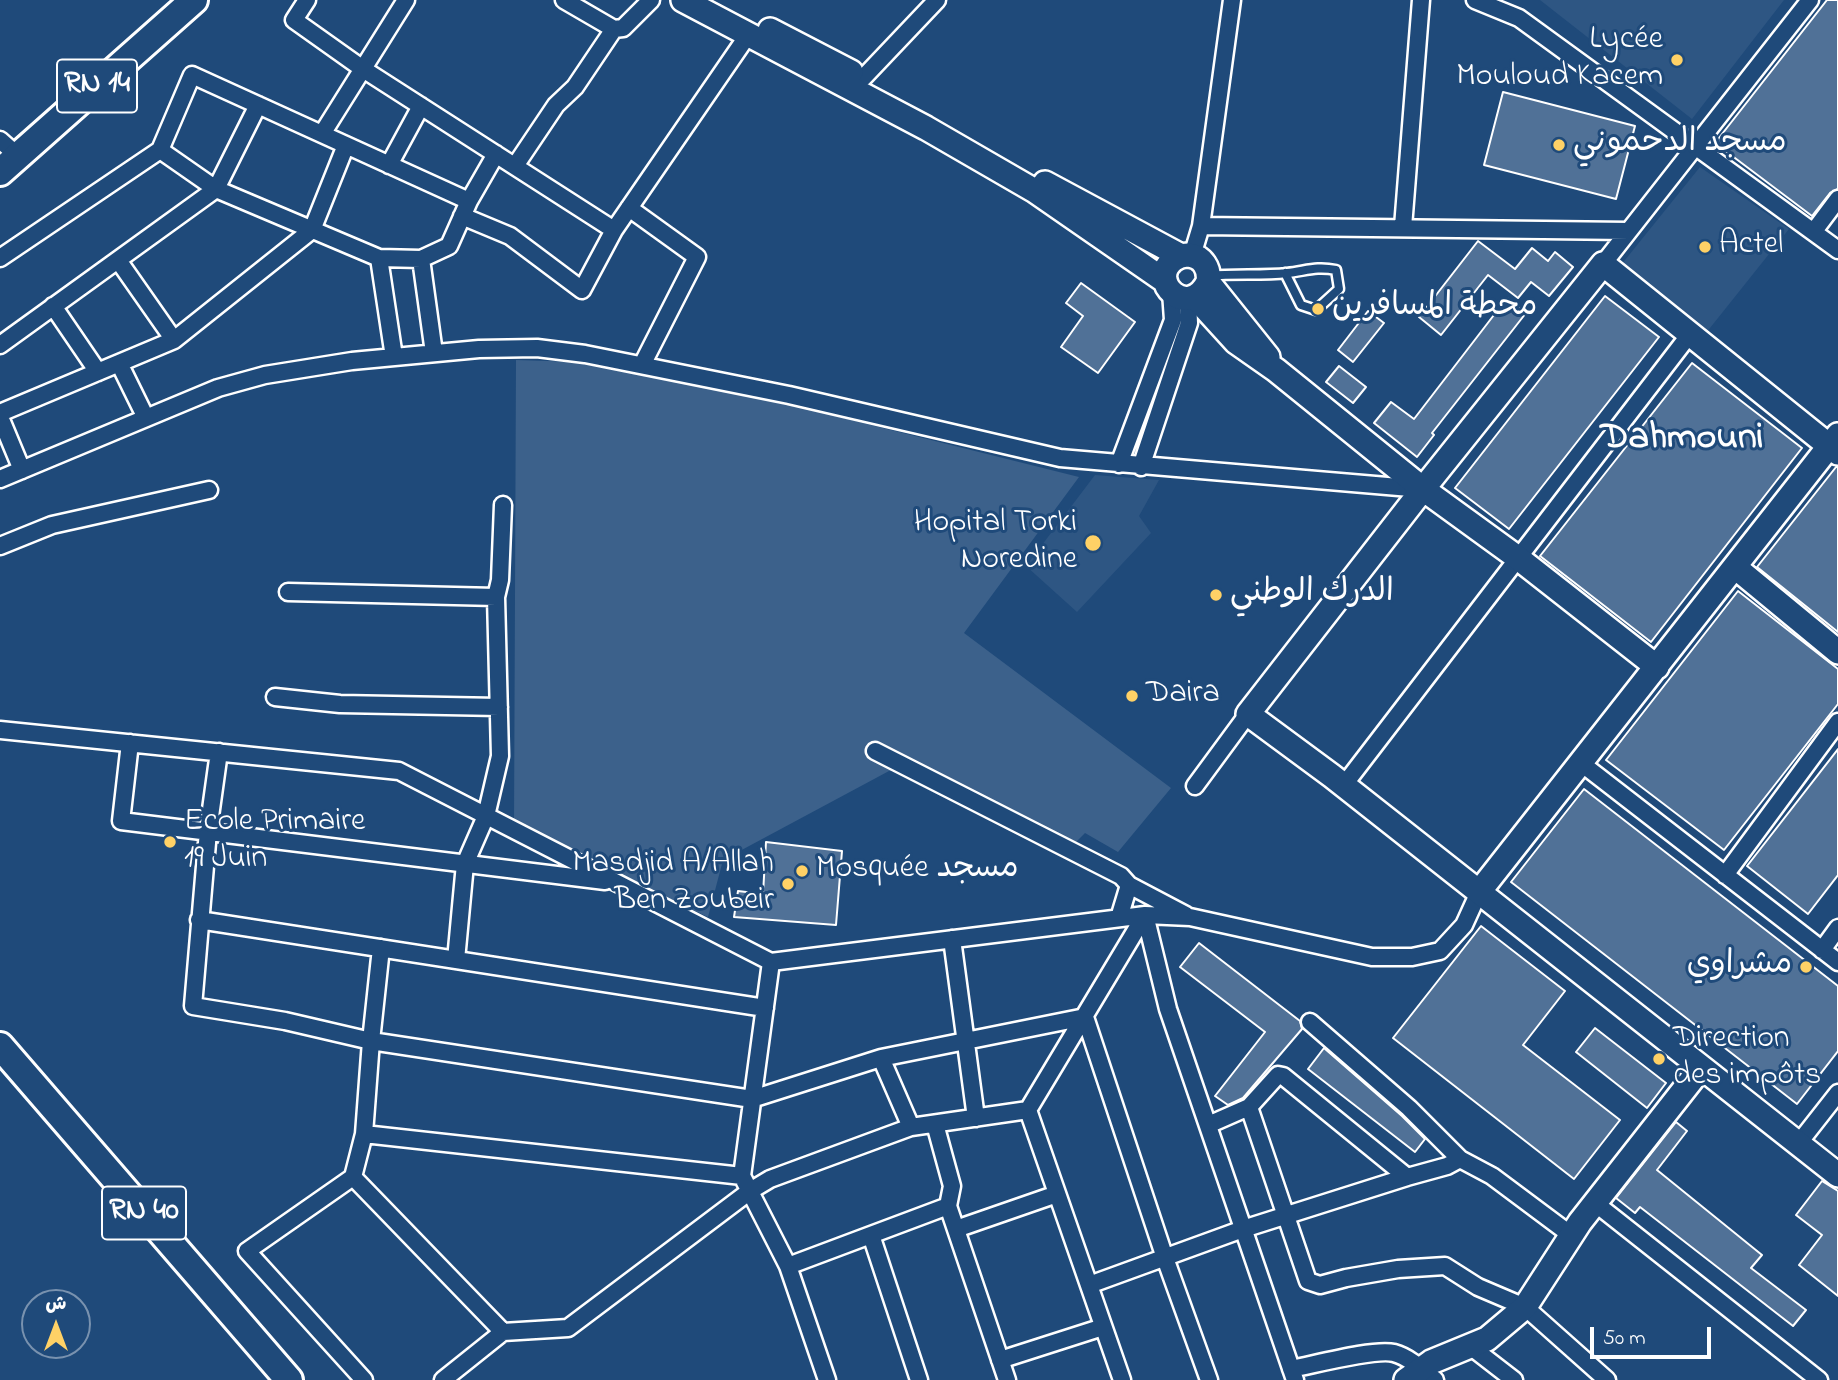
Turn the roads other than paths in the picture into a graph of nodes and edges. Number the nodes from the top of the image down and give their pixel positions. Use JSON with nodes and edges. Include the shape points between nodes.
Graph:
{"nodes":[{"id":1,"x":194,"y":0,"type":"edge"},
{"id":2,"x":307,"y":0,"type":"edge"},
{"id":3,"x":406,"y":0,"type":"edge"},
{"id":4,"x":564,"y":0,"type":"edge"},
{"id":5,"x":651,"y":0,"type":"edge"},
{"id":6,"x":683,"y":0,"type":"edge"},
{"id":7,"x":713,"y":0,"type":"edge"},
{"id":8,"x":937,"y":0,"type":"edge"},
{"id":9,"x":1232,"y":0,"type":"edge"},
{"id":10,"x":1421,"y":0,"type":"edge"},
{"id":11,"x":1475,"y":0,"type":"edge"},
{"id":12,"x":1810,"y":0,"type":"edge"},
{"id":13,"x":614,"y":29,"type":"junction"},
{"id":14,"x":748,"y":35,"type":"junction"},
{"id":15,"x":363,"y":69,"type":"junction"},
{"id":16,"x":863,"y":78,"type":"junction"},
{"id":17,"x":258,"y":105,"type":"junction"},
{"id":18,"x":421,"y":106,"type":"junction"},
{"id":19,"x":322,"y":134,"type":"junction"},
{"id":20,"x":346,"y":145,"type":"junction"},
{"id":21,"x":1695,"y":145,"type":"junction"},
{"id":22,"x":160,"y":150,"type":"junction"},
{"id":23,"x":496,"y":154,"type":"junction"},
{"id":24,"x":6,"y":156,"type":"edge"},
{"id":25,"x":389,"y":165,"type":"junction"},
{"id":26,"x":515,"y":166,"type":"junction"},
{"id":27,"x":216,"y":189,"type":"junction"},
{"id":28,"x":1838,"y":199,"type":"edge"},
{"id":29,"x":629,"y":208,"type":"junction"},
{"id":30,"x":466,"y":209,"type":"junction"},
{"id":31,"x":1200,"y":226,"type":"junction"},
{"id":32,"x":1403,"y":227,"type":"junction"},
{"id":33,"x":312,"y":229,"type":"junction"},
{"id":34,"x":614,"y":230,"type":"junction"},
{"id":35,"x":1629,"y":231,"type":"junction"},
{"id":36,"x":1814,"y":231,"type":"junction"},
{"id":37,"x":1838,"y":250,"type":"edge"},
{"id":38,"x":0,"y":258,"type":"edge"},
{"id":39,"x":379,"y":258,"type":"junction"},
{"id":40,"x":421,"y":259,"type":"junction"},
{"id":41,"x":118,"y":260,"type":"junction"},
{"id":42,"x":1603,"y":264,"type":"junction"},
{"id":43,"x":1285,"y":273,"type":"junction"},
{"id":44,"x":1191,"y":278,"type":"junction"},
{"id":45,"x":54,"y":306,"type":"junction"},
{"id":46,"x":1690,"y":334,"type":"junction"},
{"id":47,"x":173,"y":340,"type":"junction"},
{"id":48,"x":0,"y":345,"type":"edge"},
{"id":49,"x":434,"y":353,"type":"junction"},
{"id":50,"x":394,"y":357,"type":"junction"},
{"id":51,"x":119,"y":363,"type":"junction"},
{"id":52,"x":642,"y":365,"type":"junction"},
{"id":53,"x":98,"y":372,"type":"junction"},
{"id":54,"x":0,"y":415,"type":"edge"},
{"id":55,"x":146,"y":418,"type":"junction"},
{"id":56,"x":1835,"y":445,"type":"edge"},
{"id":57,"x":1119,"y":464,"type":"junction"},
{"id":58,"x":1142,"y":467,"type":"junction"},
{"id":59,"x":22,"y":470,"type":"junction"},
{"id":60,"x":0,"y":479,"type":"edge"},
{"id":61,"x":1423,"y":489,"type":"junction"},
{"id":62,"x":209,"y":490,"type":"dead end"},
{"id":63,"x":503,"y":505,"type":"dead end"},
{"id":64,"x":0,"y":546,"type":"edge"},
{"id":65,"x":1518,"y":558,"type":"junction"},
{"id":66,"x":1735,"y":567,"type":"junction"},
{"id":67,"x":288,"y":592,"type":"dead end"},
{"id":68,"x":496,"y":597,"type":"junction"},
{"id":69,"x":1838,"y":652,"type":"edge"},
{"id":70,"x":1657,"y":667,"type":"junction"},
{"id":71,"x":275,"y":697,"type":"dead end"},
{"id":72,"x":499,"y":707,"type":"junction"},
{"id":73,"x":1248,"y":714,"type":"junction"},
{"id":74,"x":1838,"y":722,"type":"edge"},
{"id":75,"x":0,"y":730,"type":"edge"},
{"id":76,"x":130,"y":743,"type":"junction"},
{"id":77,"x":875,"y":751,"type":"dead end"},
{"id":78,"x":219,"y":752,"type":"junction"},
{"id":79,"x":1581,"y":763,"type":"junction"},
{"id":80,"x":1344,"y":785,"type":"junction"},
{"id":81,"x":1195,"y":786,"type":"dead end"},
{"id":82,"x":486,"y":816,"type":"junction"},
{"id":83,"x":208,"y":831,"type":"junction"},
{"id":84,"x":465,"y":864,"type":"junction"},
{"id":85,"x":1725,"y":874,"type":"junction"},
{"id":86,"x":617,"y":883,"type":"junction"},
{"id":87,"x":1129,"y":885,"type":"junction"},
{"id":88,"x":1479,"y":892,"type":"junction"},
{"id":89,"x":1145,"y":915,"type":"junction"},
{"id":90,"x":1190,"y":917,"type":"junction"},
{"id":91,"x":1119,"y":918,"type":"junction"},
{"id":92,"x":199,"y":920,"type":"junction"},
{"id":93,"x":1838,"y":928,"type":"edge"},
{"id":94,"x":952,"y":939,"type":"junction"},
{"id":95,"x":381,"y":948,"type":"junction"},
{"id":96,"x":1822,"y":950,"type":"junction"},
{"id":97,"x":456,"y":960,"type":"junction"},
{"id":98,"x":771,"y":962,"type":"junction"},
{"id":99,"x":1838,"y":962,"type":"edge"},
{"id":100,"x":765,"y":1008,"type":"junction"},
{"id":101,"x":1085,"y":1017,"type":"junction"},
{"id":102,"x":1310,"y":1022,"type":"dead end"},
{"id":103,"x":371,"y":1041,"type":"junction"},
{"id":104,"x":965,"y":1041,"type":"junction"},
{"id":105,"x":0,"y":1045,"type":"edge"},
{"id":106,"x":881,"y":1058,"type":"junction"},
{"id":107,"x":1701,"y":1068,"type":"junction"},
{"id":108,"x":1838,"y":1093,"type":"edge"},
{"id":109,"x":752,"y":1099,"type":"junction"},
{"id":110,"x":1248,"y":1107,"type":"junction"},
{"id":111,"x":1028,"y":1110,"type":"junction"},
{"id":112,"x":976,"y":1118,"type":"junction"},
{"id":113,"x":934,"y":1124,"type":"junction"},
{"id":114,"x":1208,"y":1125,"type":"junction"},
{"id":115,"x":911,"y":1127,"type":"junction"},
{"id":116,"x":364,"y":1134,"type":"junction"},
{"id":117,"x":1798,"y":1144,"type":"junction"},
{"id":118,"x":1460,"y":1160,"type":"junction"},
{"id":119,"x":1838,"y":1175,"type":"edge"},
{"id":120,"x":742,"y":1176,"type":"junction"},
{"id":121,"x":353,"y":1177,"type":"junction"},
{"id":122,"x":1407,"y":1177,"type":"junction"},
{"id":123,"x":750,"y":1191,"type":"junction"},
{"id":124,"x":1058,"y":1194,"type":"junction"},
{"id":125,"x":1595,"y":1203,"type":"junction"},
{"id":126,"x":948,"y":1206,"type":"junction"},
{"id":127,"x":1285,"y":1216,"type":"junction"},
{"id":128,"x":956,"y":1229,"type":"junction"},
{"id":129,"x":1243,"y":1229,"type":"junction"},
{"id":130,"x":871,"y":1235,"type":"junction"},
{"id":131,"x":1572,"y":1235,"type":"junction"},
{"id":132,"x":1165,"y":1258,"type":"junction"},
{"id":133,"x":788,"y":1266,"type":"junction"},
{"id":134,"x":1089,"y":1285,"type":"junction"},
{"id":135,"x":1525,"y":1307,"type":"junction"},
{"id":136,"x":1103,"y":1327,"type":"junction"},
{"id":137,"x":503,"y":1332,"type":"junction"},
{"id":138,"x":1470,"y":1346,"type":"junction"},
{"id":139,"x":1000,"y":1360,"type":"junction"},
{"id":140,"x":1293,"y":1375,"type":"edge"},
{"id":141,"x":1421,"y":1376,"type":"edge"},
{"id":142,"x":289,"y":1380,"type":"edge"},
{"id":143,"x":364,"y":1380,"type":"edge"},
{"id":144,"x":443,"y":1380,"type":"edge"},
{"id":145,"x":827,"y":1380,"type":"edge"},
{"id":146,"x":919,"y":1380,"type":"edge"},
{"id":147,"x":1007,"y":1380,"type":"edge"},
{"id":148,"x":1122,"y":1380,"type":"edge"},
{"id":149,"x":1209,"y":1380,"type":"edge"},
{"id":150,"x":1514,"y":1380,"type":"edge"},
{"id":151,"x":1608,"y":1380,"type":"edge"},
{"id":152,"x":1819,"y":1380,"type":"edge"}],
"edges":[{"from":1,"to":24,"type":"main road","number":"RN 14"},
{"from":2,"to":15,"type":"street","via":[[294,19]]},
{"from":3,"to":15,"type":"street"},
{"from":4,"to":13,"type":"street"},
{"from":5,"to":13,"type":"street","via":[[623,28]]},
{"from":6,"to":14,"type":"street"},
{"from":7,"to":16,"type":"street"},
{"from":8,"to":16,"type":"street"},
{"from":9,"to":31,"type":"street"},
{"from":10,"to":32,"type":"street"},
{"from":11,"to":21,"type":"street","via":[[1519,18]]},
{"from":12,"to":21,"type":"street"},
{"from":13,"to":26,"type":"street"},
{"from":14,"to":29,"type":"street"},
{"from":14,"to":44,"type":"street","via":[[926,128]]},
{"from":15,"to":18,"type":"street"},
{"from":15,"to":19,"type":"street"},
{"from":16,"to":44,"type":"street","via":[[1064,193]]},
{"from":17,"to":19,"type":"street"},
{"from":17,"to":22,"type":"street","via":[[192,75]]},
{"from":17,"to":27,"type":"street"},
{"from":18,"to":23,"type":"street"},
{"from":18,"to":25,"type":"street"},
{"from":19,"to":20,"type":"street"},
{"from":20,"to":25,"type":"street"},
{"from":20,"to":33,"type":"street"},
{"from":21,"to":35,"type":"street"},
{"from":21,"to":36,"type":"street"},
{"from":22,"to":27,"type":"street"},
{"from":22,"to":38,"type":"street"},
{"from":23,"to":26,"type":"street"},
{"from":23,"to":30,"type":"street"},
{"from":25,"to":30,"type":"street"},
{"from":26,"to":34,"type":"street"},
{"from":27,"to":33,"type":"street"},
{"from":27,"to":41,"type":"street"},
{"from":28,"to":36,"type":"street"},
{"from":29,"to":34,"type":"street"},
{"from":29,"to":52,"type":"street","via":[[697,257]]},
{"from":30,"to":34,"type":"street","via":[[582,290]]},
{"from":30,"to":40,"type":"street","via":[[449,246]]},
{"from":31,"to":32,"type":"street"},
{"from":31,"to":44,"type":"street"},
{"from":32,"to":35,"type":"street"},
{"from":33,"to":39,"type":"street"},
{"from":33,"to":47,"type":"street"},
{"from":35,"to":42,"type":"street"},
{"from":36,"to":37,"type":"street"},
{"from":39,"to":40,"type":"street"},
{"from":39,"to":50,"type":"street"},
{"from":40,"to":49,"type":"street"},
{"from":41,"to":45,"type":"street"},
{"from":41,"to":47,"type":"street"},
{"from":42,"to":46,"type":"street"},
{"from":42,"to":61,"type":"street"},
{"from":43,"to":43,"type":"lane","via":[[1318,267],[1336,270],[1339,289],[1316,310],[1301,305]]},
{"from":43,"to":44,"type":"lane","via":[[1237,272]]},
{"from":44,"to":57,"type":"street"},
{"from":44,"to":58,"type":"street","via":[[1189,323]]},
{"from":44,"to":61,"type":"street","via":[[1259,343],[1276,370]]},
{"from":45,"to":48,"type":"street"},
{"from":45,"to":53,"type":"street"},
{"from":46,"to":56,"type":"street"},
{"from":46,"to":65,"type":"street"},
{"from":47,"to":51,"type":"street"},
{"from":49,"to":50,"type":"street"},
{"from":49,"to":52,"type":"street","via":[[537,348]]},
{"from":50,"to":55,"type":"street","via":[[265,375],[218,388]]},
{"from":51,"to":53,"type":"street"},
{"from":51,"to":55,"type":"street"},
{"from":52,"to":57,"type":"street","via":[[1060,458]]},
{"from":53,"to":54,"type":"street"},
{"from":54,"to":59,"type":"street"},
{"from":55,"to":59,"type":"street"},
{"from":56,"to":66,"type":"street"},
{"from":57,"to":58,"type":"street"},
{"from":58,"to":61,"type":"street"},
{"from":59,"to":60,"type":"street"},
{"from":61,"to":65,"type":"street"},
{"from":61,"to":73,"type":"street"},
{"from":62,"to":64,"type":"street","via":[[52,525]]},
{"from":63,"to":68,"type":"street"},
{"from":65,"to":70,"type":"street"},
{"from":65,"to":80,"type":"street"},
{"from":66,"to":69,"type":"street"},
{"from":66,"to":70,"type":"street"},
{"from":67,"to":68,"type":"street"},
{"from":68,"to":72,"type":"street"},
{"from":70,"to":79,"type":"street"},
{"from":71,"to":72,"type":"street","via":[[340,704]]},
{"from":72,"to":82,"type":"street","via":[[500,756]]},
{"from":73,"to":80,"type":"street"},
{"from":73,"to":81,"type":"street"},
{"from":74,"to":85,"type":"street"},
{"from":75,"to":76,"type":"street"},
{"from":76,"to":78,"type":"street"},
{"from":76,"to":83,"type":"street","via":[[121,821]]},
{"from":77,"to":87,"type":"street","via":[[1121,876]]},
{"from":78,"to":82,"type":"street","via":[[399,771]]},
{"from":78,"to":83,"type":"street"},
{"from":79,"to":85,"type":"street"},
{"from":79,"to":88,"type":"street"},
{"from":80,"to":88,"type":"street"},
{"from":82,"to":84,"type":"street"},
{"from":82,"to":86,"type":"street"},
{"from":83,"to":84,"type":"street"},
{"from":83,"to":92,"type":"street"},
{"from":84,"to":86,"type":"street"},
{"from":84,"to":97,"type":"street"},
{"from":85,"to":96,"type":"street"},
{"from":86,"to":98,"type":"street"},
{"from":87,"to":90,"type":"street"},
{"from":87,"to":91,"type":"street"},
{"from":88,"to":90,"type":"street","via":[[1464,925],[1440,951],[1412,957],[1372,957]]},
{"from":88,"to":107,"type":"street"},
{"from":89,"to":90,"type":"street"},
{"from":89,"to":91,"type":"street"},
{"from":89,"to":101,"type":"street"},
{"from":89,"to":114,"type":"street","via":[[1168,1009]]},
{"from":91,"to":94,"type":"street"},
{"from":92,"to":95,"type":"street"},
{"from":92,"to":103,"type":"street","via":[[193,1006]]},
{"from":93,"to":96,"type":"street"},
{"from":94,"to":98,"type":"street"},
{"from":94,"to":104,"type":"street"},
{"from":95,"to":97,"type":"street"},
{"from":95,"to":103,"type":"street"},
{"from":96,"to":99,"type":"street"},
{"from":97,"to":100,"type":"street"},
{"from":98,"to":100,"type":"street"},
{"from":100,"to":109,"type":"street"},
{"from":101,"to":104,"type":"street"},
{"from":101,"to":111,"type":"street"},
{"from":101,"to":132,"type":"street"},
{"from":102,"to":118,"type":"street","via":[[1409,1108]]},
{"from":103,"to":109,"type":"street"},
{"from":103,"to":116,"type":"street"},
{"from":104,"to":106,"type":"street"},
{"from":104,"to":112,"type":"street"},
{"from":105,"to":142,"type":"main road","number":"RN 40"},
{"from":106,"to":109,"type":"street"},
{"from":106,"to":115,"type":"street"},
{"from":107,"to":117,"type":"street"},
{"from":107,"to":125,"type":"street"},
{"from":108,"to":117,"type":"street"},
{"from":109,"to":120,"type":"street"},
{"from":110,"to":114,"type":"street"},
{"from":110,"to":122,"type":"street","via":[[1278,1075],[1283,1076]]},
{"from":110,"to":127,"type":"street"},
{"from":111,"to":112,"type":"street"},
{"from":111,"to":124,"type":"street"},
{"from":112,"to":113,"type":"street"},
{"from":113,"to":115,"type":"street"},
{"from":113,"to":126,"type":"street","via":[[952,1186]]},
{"from":114,"to":129,"type":"street"},
{"from":115,"to":123,"type":"street","via":[[770,1179]]},
{"from":116,"to":120,"type":"street"},
{"from":116,"to":121,"type":"street"},
{"from":117,"to":119,"type":"street"},
{"from":118,"to":122,"type":"street"},
{"from":118,"to":131,"type":"street","via":[[1492,1176]]},
{"from":120,"to":123,"type":"street"},
{"from":121,"to":137,"type":"street"},
{"from":121,"to":143,"type":"street","via":[[247,1251]]},
{"from":122,"to":127,"type":"street"},
{"from":123,"to":133,"type":"street"},
{"from":123,"to":137,"type":"street","via":[[568,1328]]},
{"from":124,"to":128,"type":"street"},
{"from":124,"to":134,"type":"street"},
{"from":125,"to":131,"type":"street"},
{"from":125,"to":152,"type":"street"},
{"from":126,"to":128,"type":"street"},
{"from":126,"to":130,"type":"street"},
{"from":127,"to":129,"type":"street"},
{"from":127,"to":135,"type":"street","via":[[1313,1284],[1445,1266],[1478,1287]]},
{"from":128,"to":139,"type":"street"},
{"from":129,"to":132,"type":"street"},
{"from":129,"to":140,"type":"street"},
{"from":130,"to":133,"type":"street"},
{"from":130,"to":146,"type":"street"},
{"from":131,"to":135,"type":"street"},
{"from":132,"to":134,"type":"street"},
{"from":132,"to":149,"type":"street"},
{"from":133,"to":145,"type":"street"},
{"from":134,"to":136,"type":"street"},
{"from":135,"to":138,"type":"street","via":[[1487,1339]]},
{"from":135,"to":151,"type":"street"},
{"from":136,"to":139,"type":"street"},
{"from":136,"to":148,"type":"street"},
{"from":137,"to":144,"type":"street"},
{"from":138,"to":141,"type":"street","via":[[1431,1362]]},
{"from":138,"to":150,"type":"street"},
{"from":139,"to":147,"type":"street"},
{"from":140,"to":141,"type":"street","via":[[1384,1352],[1401,1356]]}]}
